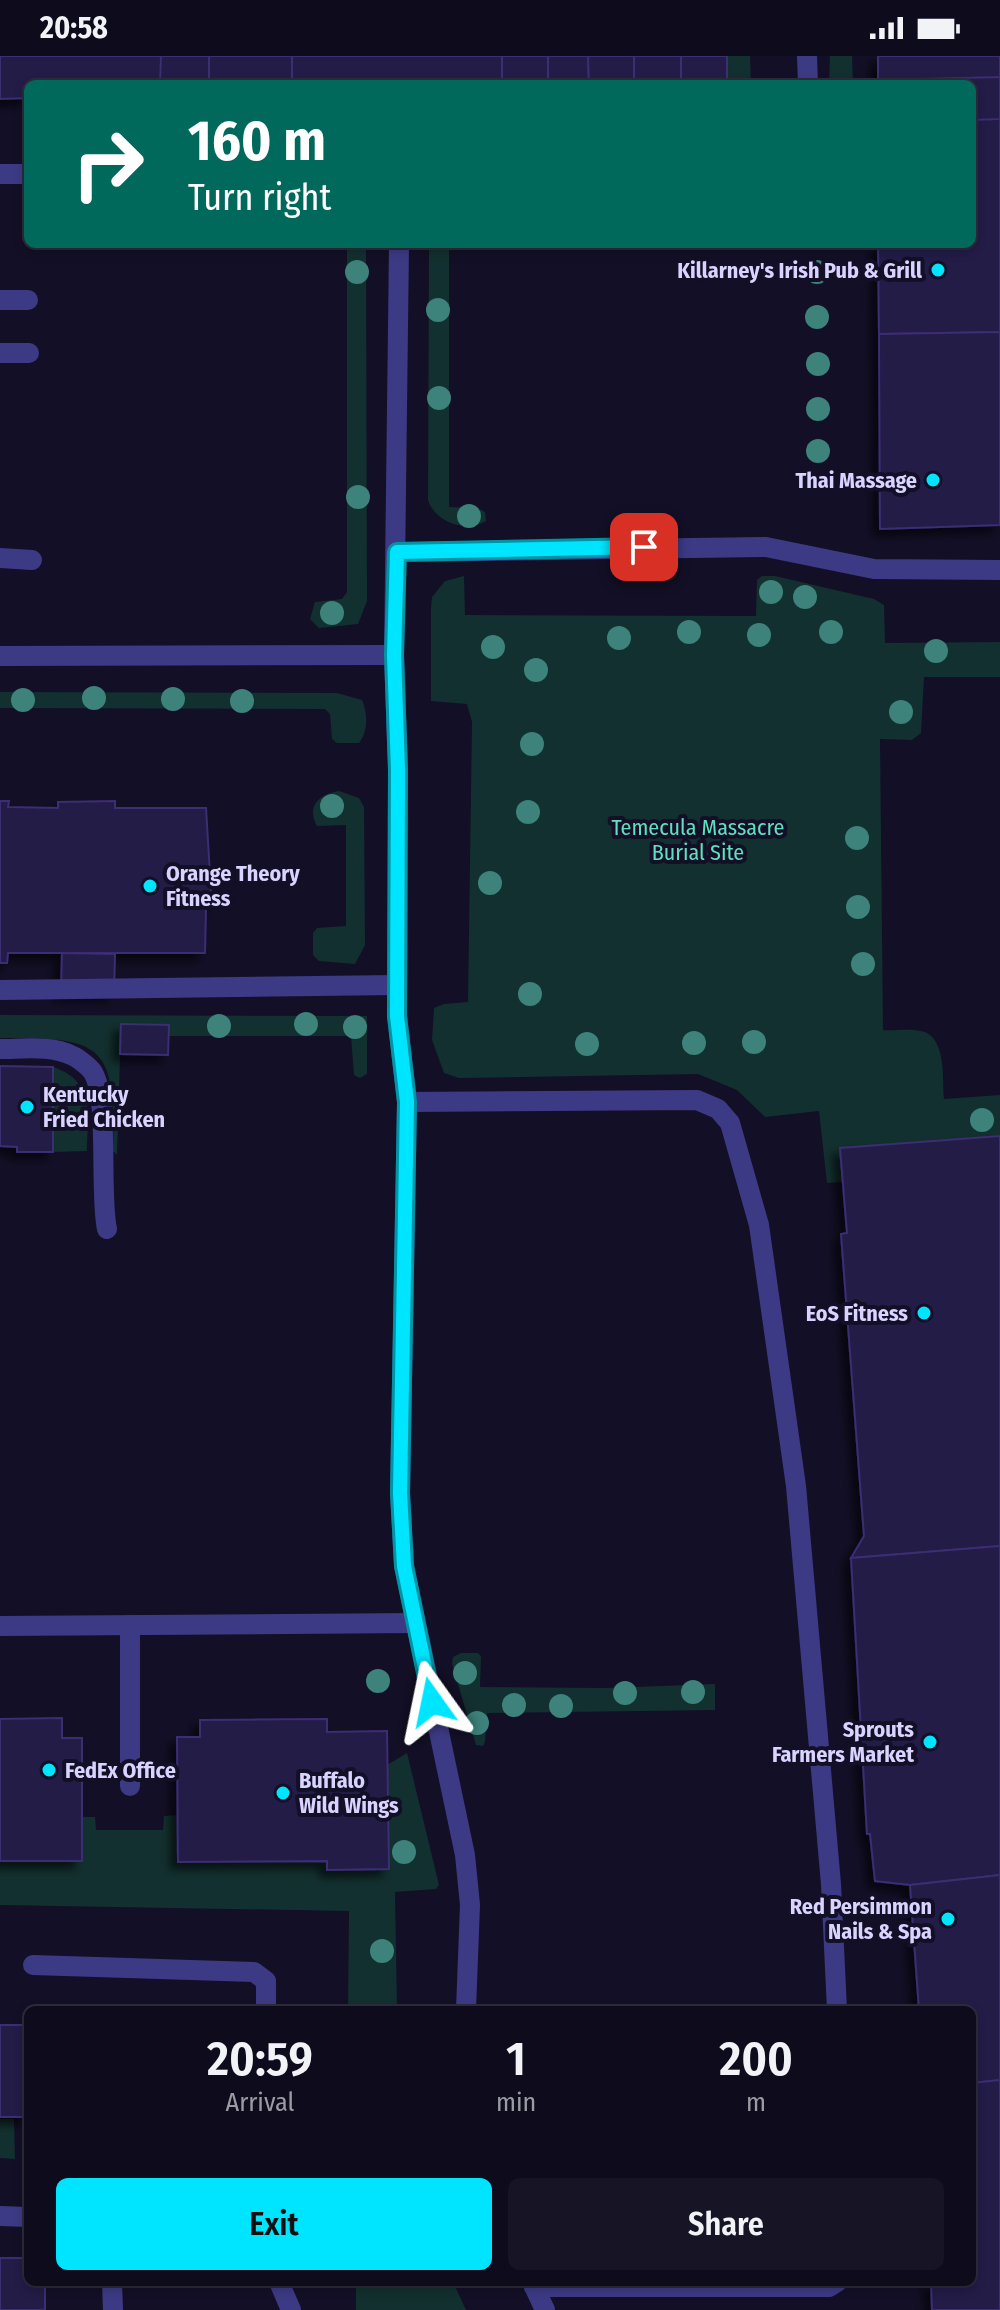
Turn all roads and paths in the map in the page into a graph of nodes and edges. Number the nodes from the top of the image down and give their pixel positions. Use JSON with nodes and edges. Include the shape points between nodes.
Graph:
{"nodes":[{"id":1,"x":807,"y":56,"type":"edge"},
{"id":2,"x":808,"y":80,"type":"edge"},
{"id":3,"x":0,"y":174,"type":"edge"},
{"id":4,"x":24,"y":174,"type":"edge"},
{"id":5,"x":399,"y":248,"type":"edge"},
{"id":6,"x":0,"y":300,"type":"edge"},
{"id":7,"x":28,"y":300,"type":"dead end"},
{"id":8,"x":0,"y":353,"type":"edge"},
{"id":9,"x":29,"y":353,"type":"dead end"},
{"id":10,"x":397,"y":552,"type":"junction"},
{"id":11,"x":0,"y":558,"type":"edge"},
{"id":12,"x":32,"y":560,"type":"dead end"},
{"id":13,"x":1000,"y":570,"type":"edge"},
{"id":14,"x":394,"y":655,"type":"junction"},
{"id":15,"x":0,"y":656,"type":"edge"},
{"id":16,"x":397,"y":985,"type":"junction"},
{"id":17,"x":0,"y":990,"type":"edge"},
{"id":18,"x":0,"y":1049,"type":"edge"},
{"id":19,"x":407,"y":1102,"type":"junction"},
{"id":20,"x":107,"y":1229,"type":"dead end"},
{"id":21,"x":415,"y":1623,"type":"junction"},
{"id":22,"x":130,"y":1625,"type":"junction"},
{"id":23,"x":0,"y":1626,"type":"edge"},
{"id":24,"x":130,"y":1786,"type":"dead end"},
{"id":25,"x":33,"y":1965,"type":"dead end"},
{"id":26,"x":266,"y":2006,"type":"edge"},
{"id":27,"x":466,"y":2006,"type":"edge"},
{"id":28,"x":837,"y":2006,"type":"edge"},
{"id":29,"x":0,"y":2216,"type":"edge"},
{"id":30,"x":24,"y":2217,"type":"edge"},
{"id":31,"x":112,"y":2286,"type":"edge"},
{"id":32,"x":281,"y":2286,"type":"edge"},
{"id":33,"x":534,"y":2286,"type":"edge"},
{"id":34,"x":730,"y":2286,"type":"edge"},
{"id":35,"x":831,"y":2286,"type":"edge"},
{"id":36,"x":113,"y":2310,"type":"edge"},
{"id":37,"x":291,"y":2310,"type":"edge"},
{"id":38,"x":545,"y":2310,"type":"edge"}],
"edges":[{"from":1,"to":2,"type":"lane"},
{"from":3,"to":4,"type":"lane"},
{"from":5,"to":10,"type":"lane"},
{"from":6,"to":7,"type":"lane"},
{"from":8,"to":9,"type":"lane"},
{"from":10,"to":13,"type":"lane","via":[[766,547],[874,569]]},
{"from":10,"to":14,"type":"lane"},
{"from":11,"to":12,"type":"lane"},
{"from":14,"to":15,"type":"lane"},
{"from":14,"to":16,"type":"lane"},
{"from":16,"to":17,"type":"lane"},
{"from":16,"to":19,"type":"lane"},
{"from":18,"to":20,"type":"lane","via":[[45,1049],[73,1056],[93,1072],[101,1106],[101,1205]]},
{"from":19,"to":21,"type":"lane","via":[[400,1493],[404,1566]]},
{"from":19,"to":28,"type":"lane","via":[[697,1100],[718,1109],[730,1123],[759,1225],[794,1460]]},
{"from":21,"to":22,"type":"lane"},
{"from":21,"to":27,"type":"lane","via":[[465,1855],[470,1905]]},
{"from":22,"to":23,"type":"lane"},
{"from":22,"to":24,"type":"lane"},
{"from":25,"to":26,"type":"lane","via":[[254,1972],[266,1981]]},
{"from":29,"to":30,"type":"lane"},
{"from":31,"to":36,"type":"lane"},
{"from":32,"to":37,"type":"lane"},
{"from":33,"to":38,"type":"lane"},
{"from":34,"to":35,"type":"lane"}]}
